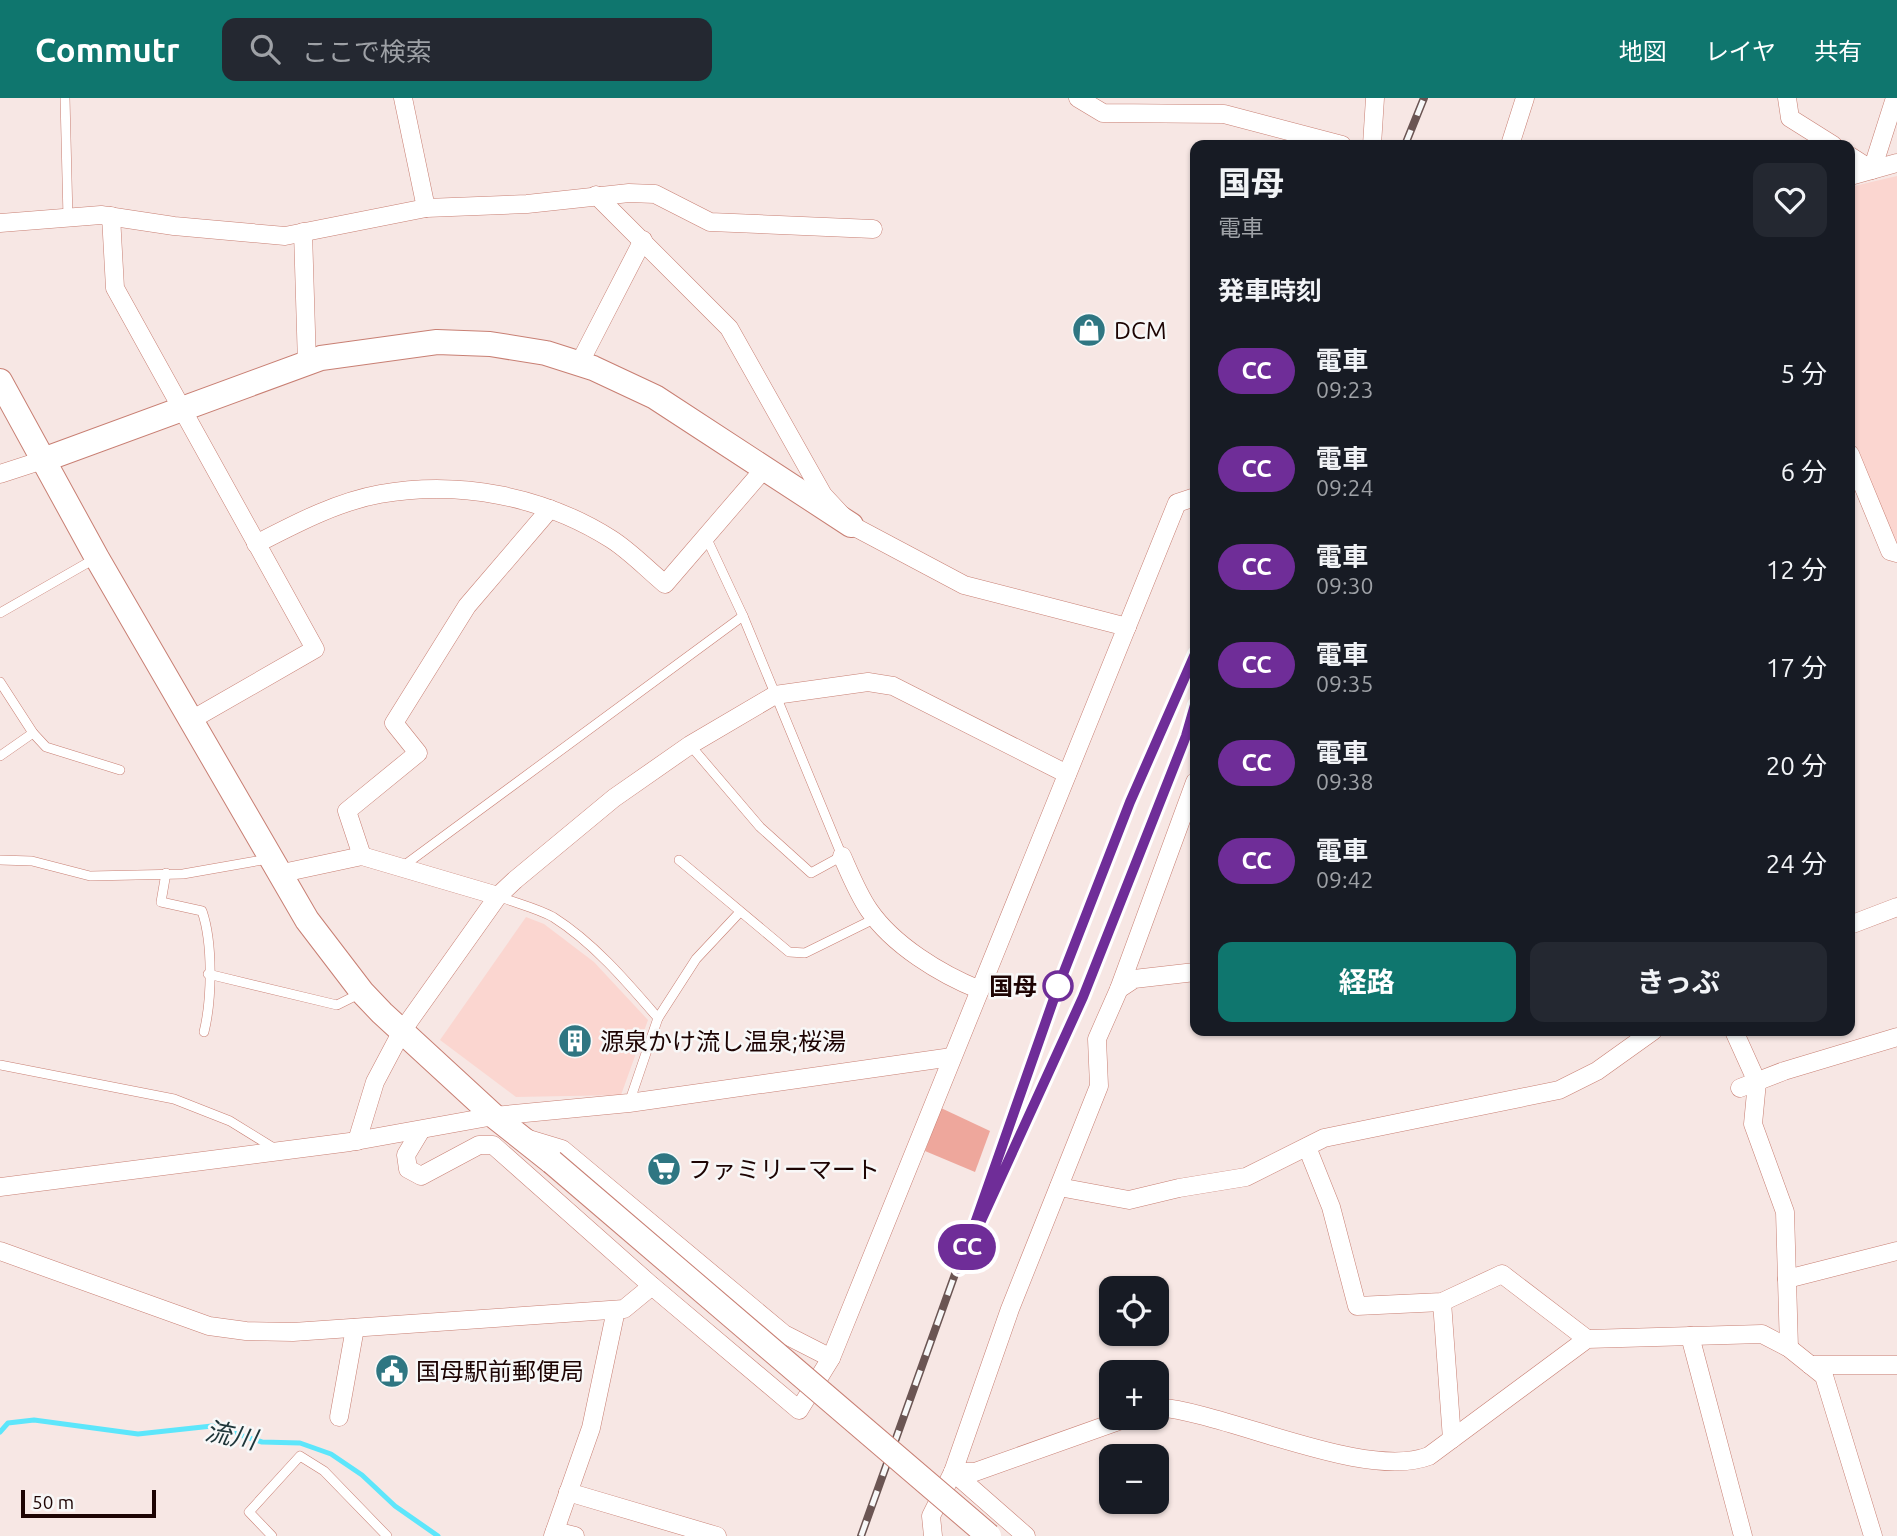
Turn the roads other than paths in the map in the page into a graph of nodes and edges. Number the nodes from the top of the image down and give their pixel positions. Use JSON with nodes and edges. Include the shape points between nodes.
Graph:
{"nodes":[{"id":1,"x":65,"y":98,"type":"edge"},
{"id":2,"x":402,"y":98,"type":"edge"},
{"id":3,"x":1078,"y":98,"type":"edge"},
{"id":4,"x":1376,"y":98,"type":"edge"},
{"id":5,"x":1525,"y":98,"type":"edge"},
{"id":6,"x":1787,"y":98,"type":"edge"},
{"id":7,"x":1895,"y":98,"type":"edge"},
{"id":8,"x":1323,"y":140,"type":"edge"},
{"id":9,"x":1372,"y":140,"type":"edge"},
{"id":10,"x":1512,"y":140,"type":"edge"},
{"id":11,"x":1825,"y":140,"type":"edge"},
{"id":12,"x":1855,"y":159,"type":"edge"},
{"id":13,"x":1897,"y":163,"type":"edge"},
{"id":14,"x":1872,"y":170,"type":"junction"},
{"id":15,"x":1855,"y":175,"type":"edge"},
{"id":16,"x":596,"y":195,"type":"junction"},
{"id":17,"x":426,"y":208,"type":"junction"},
{"id":18,"x":111,"y":216,"type":"junction"},
{"id":19,"x":68,"y":218,"type":"junction"},
{"id":20,"x":0,"y":223,"type":"edge"},
{"id":21,"x":873,"y":229,"type":"dead end"},
{"id":22,"x":303,"y":232,"type":"junction"},
{"id":23,"x":643,"y":240,"type":"junction"},
{"id":24,"x":307,"y":364,"type":"junction"},
{"id":25,"x":579,"y":364,"type":"junction"},
{"id":26,"x":0,"y":381,"type":"edge"},
{"id":27,"x":183,"y":410,"type":"junction"},
{"id":28,"x":43,"y":460,"type":"junction"},
{"id":29,"x":1855,"y":466,"type":"edge"},
{"id":30,"x":764,"y":468,"type":"junction"},
{"id":31,"x":0,"y":474,"type":"edge"},
{"id":32,"x":1190,"y":499,"type":"edge"},
{"id":33,"x":550,"y":509,"type":"junction"},
{"id":34,"x":851,"y":525,"type":"junction"},
{"id":35,"x":706,"y":537,"type":"junction"},
{"id":36,"x":256,"y":544,"type":"junction"},
{"id":37,"x":1897,"y":553,"type":"edge"},
{"id":38,"x":97,"y":558,"type":"junction"},
{"id":39,"x":0,"y":613,"type":"edge"},
{"id":40,"x":743,"y":616,"type":"junction"},
{"id":41,"x":1127,"y":627,"type":"junction"},
{"id":42,"x":0,"y":682,"type":"edge"},
{"id":43,"x":775,"y":695,"type":"junction"},
{"id":44,"x":193,"y":719,"type":"junction"},
{"id":45,"x":33,"y":733,"type":"junction"},
{"id":46,"x":690,"y":745,"type":"junction"},
{"id":47,"x":0,"y":756,"type":"edge"},
{"id":48,"x":120,"y":770,"type":"dead end"},
{"id":49,"x":1067,"y":774,"type":"junction"},
{"id":50,"x":1190,"y":796,"type":"edge"},
{"id":51,"x":362,"y":856,"type":"junction"},
{"id":52,"x":842,"y":856,"type":"junction"},
{"id":53,"x":0,"y":860,"type":"edge"},
{"id":54,"x":679,"y":860,"type":"dead end"},
{"id":55,"x":273,"y":866,"type":"junction"},
{"id":56,"x":402,"y":867,"type":"junction"},
{"id":57,"x":166,"y":873,"type":"junction"},
{"id":58,"x":498,"y":896,"type":"junction"},
{"id":59,"x":1897,"y":907,"type":"edge"},
{"id":60,"x":740,"y":912,"type":"junction"},
{"id":61,"x":876,"y":918,"type":"junction"},
{"id":62,"x":1855,"y":923,"type":"edge"},
{"id":63,"x":1190,"y":973,"type":"edge"},
{"id":64,"x":208,"y":974,"type":"junction"},
{"id":65,"x":1119,"y":989,"type":"junction"},
{"id":66,"x":980,"y":990,"type":"junction"},
{"id":67,"x":362,"y":992,"type":"junction"},
{"id":68,"x":658,"y":1018,"type":"junction"},
{"id":69,"x":402,"y":1031,"type":"junction"},
{"id":70,"x":204,"y":1032,"type":"dead end"},
{"id":71,"x":1646,"y":1036,"type":"edge"},
{"id":72,"x":1735,"y":1036,"type":"edge"},
{"id":73,"x":1897,"y":1037,"type":"edge"},
{"id":74,"x":953,"y":1057,"type":"junction"},
{"id":75,"x":0,"y":1065,"type":"edge"},
{"id":76,"x":1749,"y":1085,"type":"junction"},
{"id":77,"x":629,"y":1103,"type":"junction"},
{"id":78,"x":494,"y":1116,"type":"junction"},
{"id":79,"x":421,"y":1130,"type":"junction"},
{"id":80,"x":519,"y":1136,"type":"junction"},
{"id":81,"x":357,"y":1141,"type":"junction"},
{"id":82,"x":1307,"y":1147,"type":"junction"},
{"id":83,"x":277,"y":1150,"type":"junction"},
{"id":84,"x":0,"y":1187,"type":"edge"},
{"id":85,"x":1059,"y":1187,"type":"junction"},
{"id":86,"x":0,"y":1251,"type":"edge"},
{"id":87,"x":1897,"y":1251,"type":"edge"},
{"id":88,"x":1787,"y":1279,"type":"junction"},
{"id":89,"x":652,"y":1286,"type":"junction"},
{"id":90,"x":1442,"y":1302,"type":"junction"},
{"id":91,"x":616,"y":1310,"type":"junction"},
{"id":92,"x":355,"y":1328,"type":"junction"},
{"id":93,"x":1690,"y":1336,"type":"junction"},
{"id":94,"x":1587,"y":1339,"type":"junction"},
{"id":95,"x":1788,"y":1348,"type":"junction"},
{"id":96,"x":831,"y":1358,"type":"junction"},
{"id":97,"x":1810,"y":1365,"type":"junction"},
{"id":98,"x":1897,"y":1365,"type":"edge"},
{"id":99,"x":1169,"y":1410,"type":"edge"},
{"id":100,"x":339,"y":1418,"type":"dead end"},
{"id":101,"x":1099,"y":1428,"type":"edge"},
{"id":102,"x":1452,"y":1439,"type":"junction"},
{"id":103,"x":953,"y":1472,"type":"junction"},
{"id":104,"x":568,"y":1492,"type":"junction"},
{"id":105,"x":554,"y":1533,"type":"edge"},
{"id":106,"x":272,"y":1536,"type":"edge"},
{"id":107,"x":386,"y":1536,"type":"edge"},
{"id":108,"x":575,"y":1536,"type":"edge"},
{"id":109,"x":718,"y":1536,"type":"edge"},
{"id":110,"x":933,"y":1536,"type":"edge"},
{"id":111,"x":989,"y":1536,"type":"edge"},
{"id":112,"x":1026,"y":1536,"type":"edge"},
{"id":113,"x":1743,"y":1536,"type":"edge"},
{"id":114,"x":1872,"y":1536,"type":"edge"}],
"edges":[{"from":1,"to":19,"type":"lane"},
{"from":2,"to":17,"type":"street"},
{"from":3,"to":8,"type":"street","via":[[1103,113],[1224,114]]},
{"from":4,"to":9,"type":"street"},
{"from":5,"to":10,"type":"street"},
{"from":6,"to":11,"type":"street","via":[[1790,118]]},
{"from":7,"to":14,"type":"street"},
{"from":12,"to":14,"type":"street"},
{"from":13,"to":14,"type":"street"},
{"from":14,"to":15,"type":"street"},
{"from":16,"to":17,"type":"street","via":[[527,204]]},
{"from":16,"to":21,"type":"street","via":[[655,194],[710,222]]},
{"from":16,"to":23,"type":"street"},
{"from":17,"to":22,"type":"street"},
{"from":18,"to":19,"type":"street"},
{"from":18,"to":22,"type":"street","via":[[285,236]]},
{"from":18,"to":27,"type":"street","via":[[116,288]]},
{"from":19,"to":20,"type":"street"},
{"from":22,"to":24,"type":"street"},
{"from":23,"to":25,"type":"street"},
{"from":23,"to":34,"type":"street","via":[[729,328],[823,495]]},
{"from":24,"to":25,"type":"street","via":[[386,347],[437,342],[490,344]]},
{"from":24,"to":27,"type":"street"},
{"from":25,"to":30,"type":"street","via":[[654,397]]},
{"from":26,"to":28,"type":"street"},
{"from":27,"to":28,"type":"street"},
{"from":27,"to":36,"type":"street"},
{"from":28,"to":31,"type":"street"},
{"from":28,"to":38,"type":"street"},
{"from":29,"to":37,"type":"street","via":[[1890,551]]},
{"from":30,"to":34,"type":"street"},
{"from":30,"to":35,"type":"street"},
{"from":32,"to":41,"type":"street","via":[[1177,503]]},
{"from":33,"to":35,"type":"street","via":[[614,541],[665,584]]},
{"from":33,"to":36,"type":"street","via":[[466,489],[379,494],[315,514]]},
{"from":33,"to":51,"type":"street","via":[[467,606],[394,723],[418,753],[346,811]]},
{"from":34,"to":41,"type":"street","via":[[964,585]]},
{"from":35,"to":40,"type":"lane"},
{"from":36,"to":44,"type":"street","via":[[315,649]]},
{"from":38,"to":39,"type":"lane"},
{"from":38,"to":44,"type":"street"},
{"from":40,"to":43,"type":"lane"},
{"from":40,"to":56,"type":"lane"},
{"from":41,"to":49,"type":"street"},
{"from":42,"to":45,"type":"lane"},
{"from":43,"to":46,"type":"street"},
{"from":43,"to":49,"type":"street","via":[[868,682],[893,686]]},
{"from":43,"to":52,"type":"lane"},
{"from":44,"to":55,"type":"street"},
{"from":45,"to":47,"type":"lane"},
{"from":45,"to":48,"type":"lane","via":[[46,747]]},
{"from":46,"to":52,"type":"lane","via":[[760,827],[811,873]]},
{"from":46,"to":58,"type":"street","via":[[614,798]]},
{"from":49,"to":66,"type":"street"},
{"from":50,"to":65,"type":"street"},
{"from":51,"to":55,"type":"street"},
{"from":51,"to":56,"type":"street"},
{"from":52,"to":61,"type":"street"},
{"from":53,"to":57,"type":"lane","via":[[32,861],[90,876]]},
{"from":54,"to":60,"type":"lane"},
{"from":55,"to":57,"type":"lane"},
{"from":55,"to":67,"type":"street"},
{"from":56,"to":58,"type":"street"},
{"from":57,"to":64,"type":"lane","via":[[161,902],[202,911],[208,928]]},
{"from":58,"to":68,"type":"lane","via":[[551,916],[572,932],[625,979]]},
{"from":58,"to":69,"type":"street"},
{"from":59,"to":62,"type":"street"},
{"from":60,"to":61,"type":"lane","via":[[789,952],[805,953]]},
{"from":60,"to":68,"type":"lane","via":[[696,959]]},
{"from":61,"to":66,"type":"street","via":[[917,954]]},
{"from":63,"to":65,"type":"street","via":[[1133,979]]},
{"from":64,"to":67,"type":"lane","via":[[337,1005]]},
{"from":64,"to":70,"type":"lane","via":[[210,1010]]},
{"from":65,"to":85,"type":"street","via":[[1097,1039],[1099,1086]]},
{"from":66,"to":74,"type":"street"},
{"from":67,"to":69,"type":"street"},
{"from":68,"to":77,"type":"lane"},
{"from":69,"to":78,"type":"street"},
{"from":69,"to":81,"type":"street","via":[[375,1082]]},
{"from":71,"to":82,"type":"street","via":[[1597,1071],[1559,1090],[1324,1138]]},
{"from":72,"to":76,"type":"street"},
{"from":73,"to":76,"type":"street"},
{"from":74,"to":77,"type":"street"},
{"from":74,"to":96,"type":"street"},
{"from":75,"to":83,"type":"lane","via":[[174,1099],[230,1121]]},
{"from":76,"to":88,"type":"street","via":[[1753,1124],[1785,1212]]},
{"from":77,"to":78,"type":"street"},
{"from":78,"to":79,"type":"street"},
{"from":78,"to":80,"type":"street"},
{"from":79,"to":81,"type":"street"},
{"from":79,"to":89,"type":"street","via":[[406,1155],[408,1169],[421,1176],[479,1145],[493,1145]]},
{"from":80,"to":96,"type":"street","via":[[562,1149],[784,1334]]},
{"from":80,"to":111,"type":"street","bridge":true},
{"from":81,"to":83,"type":"street"},
{"from":82,"to":85,"type":"street","via":[[1246,1177],[1129,1200]]},
{"from":82,"to":90,"type":"street","via":[[1331,1207],[1357,1306]]},
{"from":83,"to":84,"type":"street"},
{"from":85,"to":103,"type":"street"},
{"from":86,"to":92,"type":"street","via":[[209,1326],[293,1332]]},
{"from":87,"to":88,"type":"street"},
{"from":88,"to":95,"type":"street"},
{"from":89,"to":91,"type":"street","via":[[624,1309]]},
{"from":89,"to":96,"type":"street","via":[[799,1410]]},
{"from":90,"to":94,"type":"street","via":[[1502,1274]]},
{"from":90,"to":102,"type":"street"},
{"from":91,"to":92,"type":"street"},
{"from":91,"to":104,"type":"street","via":[[591,1428]]},
{"from":92,"to":100,"type":"street"},
{"from":93,"to":94,"type":"street"},
{"from":93,"to":95,"type":"street","via":[[1762,1334]]},
{"from":93,"to":113,"type":"street"},
{"from":94,"to":102,"type":"street"},
{"from":95,"to":97,"type":"street"},
{"from":97,"to":98,"type":"street"},
{"from":97,"to":114,"type":"street","via":[[1824,1376]]},
{"from":99,"to":102,"type":"street","via":[[1361,1458],[1411,1463]]},
{"from":101,"to":103,"type":"street","via":[[975,1472]]},
{"from":103,"to":110,"type":"street","via":[[931,1516]]},
{"from":103,"to":112,"type":"street"},
{"from":104,"to":105,"type":"street"},
{"from":104,"to":109,"type":"street"},
{"from":105,"to":108,"type":"street"},
{"from":106,"to":107,"type":"lane","via":[[249,1513],[300,1456],[324,1471]]}]}
